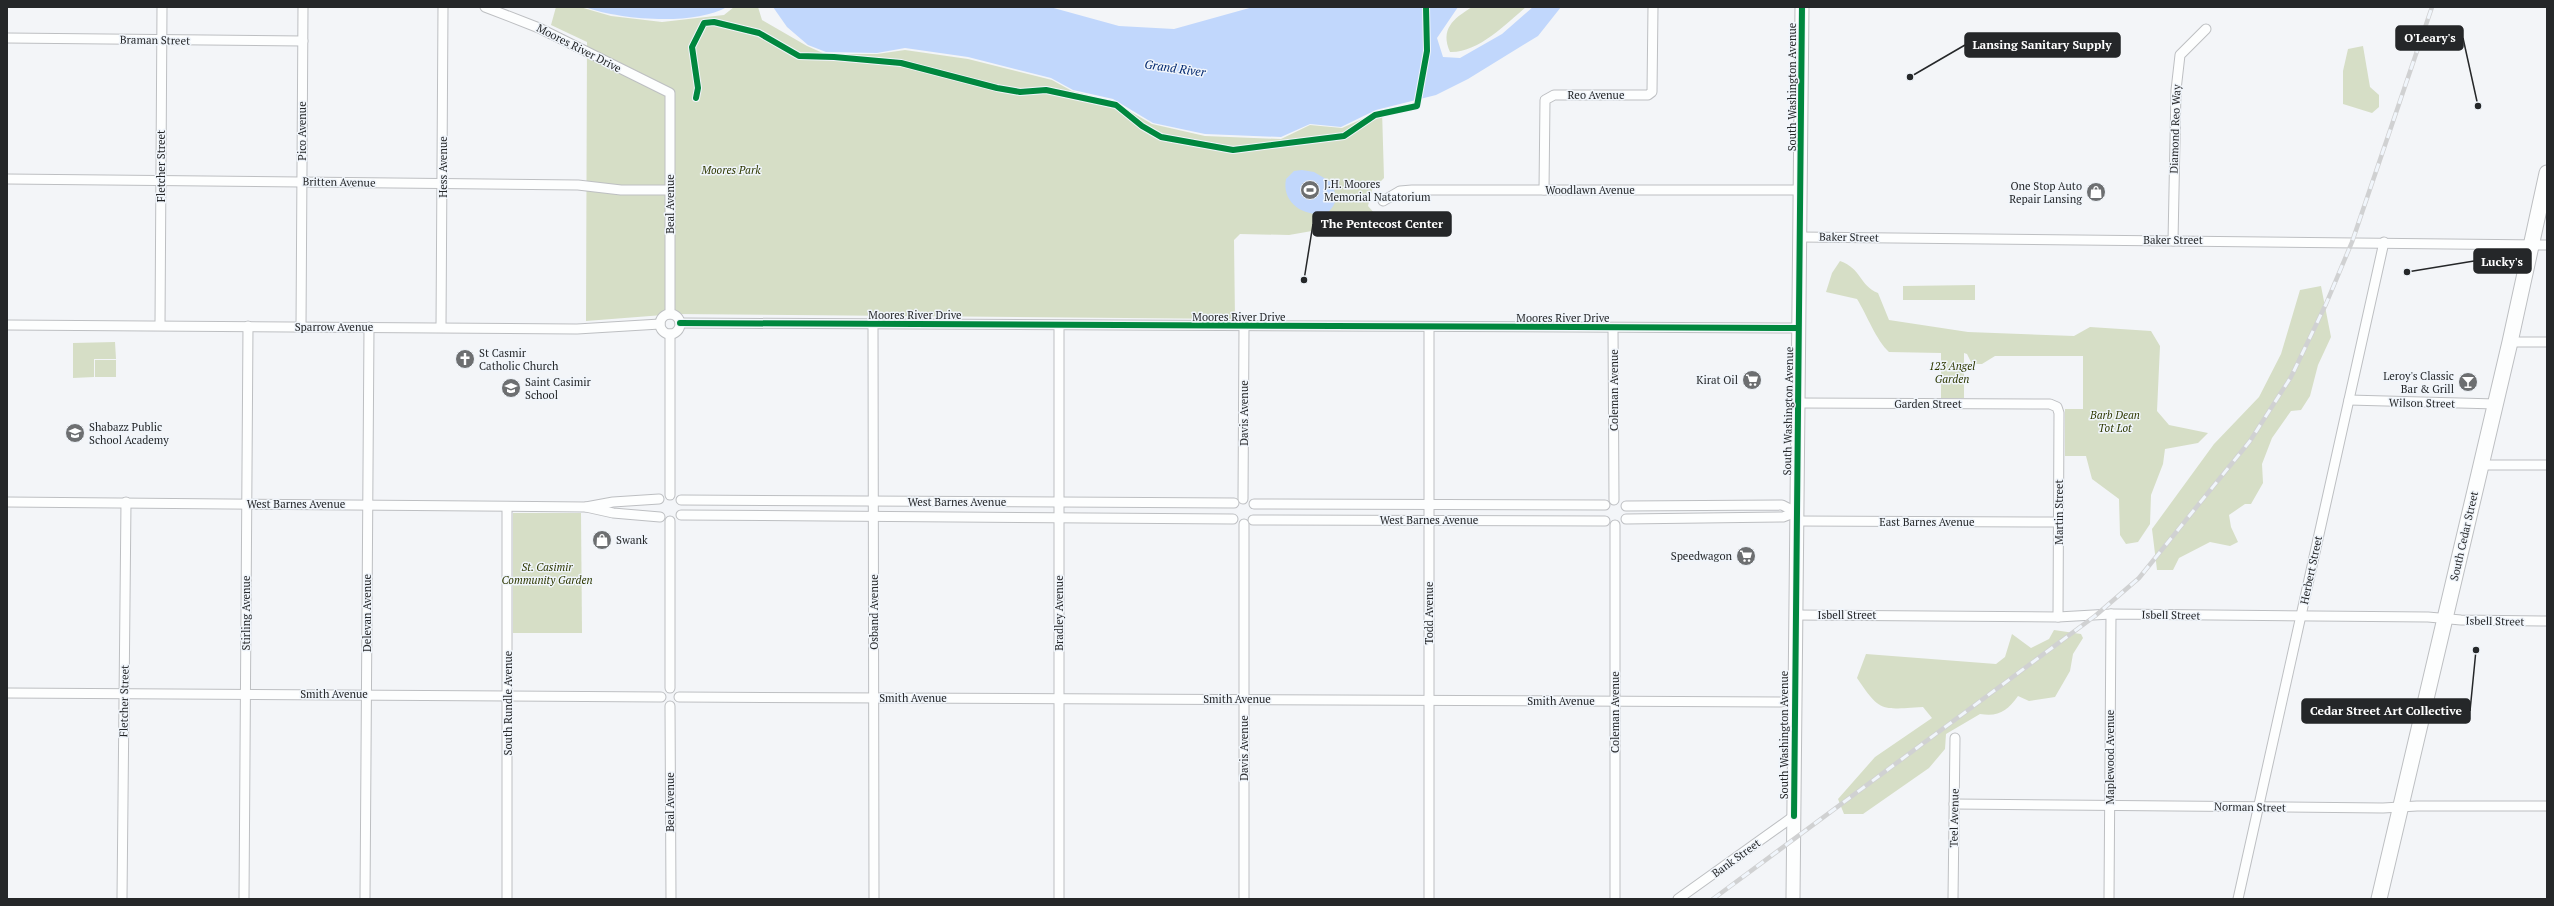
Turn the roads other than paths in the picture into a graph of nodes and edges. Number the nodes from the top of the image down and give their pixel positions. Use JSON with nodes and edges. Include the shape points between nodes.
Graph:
{"nodes":[{"id":1,"x":162,"y":7,"type":"edge"},
{"id":2,"x":303,"y":7,"type":"edge"},
{"id":3,"x":443,"y":7,"type":"edge"},
{"id":4,"x":485,"y":7,"type":"edge"},
{"id":5,"x":1653,"y":7,"type":"edge"},
{"id":6,"x":1802,"y":7,"type":"edge"},
{"id":7,"x":2206,"y":29,"type":"dead end"},
{"id":8,"x":7,"y":38,"type":"edge"},
{"id":9,"x":161,"y":40,"type":"junction"},
{"id":10,"x":303,"y":41,"type":"junction"},
{"id":11,"x":670,"y":94,"type":"joint"},
{"id":12,"x":2547,"y":173,"type":"edge"},
{"id":13,"x":7,"y":179,"type":"edge"},
{"id":14,"x":161,"y":180,"type":"junction"},
{"id":15,"x":302,"y":182,"type":"junction"},
{"id":16,"x":443,"y":184,"type":"junction"},
{"id":17,"x":670,"y":190,"type":"junction"},
{"id":18,"x":1544,"y":190,"type":"junction"},
{"id":19,"x":1800,"y":190,"type":"junction"},
{"id":20,"x":1383,"y":201,"type":"dead end"},
{"id":21,"x":1800,"y":237,"type":"junction"},
{"id":22,"x":2173,"y":241,"type":"junction"},
{"id":23,"x":2384,"y":242,"type":"junction"},
{"id":24,"x":2531,"y":244,"type":"junction"},
{"id":25,"x":2547,"y":245,"type":"edge"},
{"id":26,"x":670,"y":314,"type":"junction"},
{"id":27,"x":680,"y":323,"type":"junction"},
{"id":28,"x":7,"y":324,"type":"edge"},
{"id":29,"x":660,"y":324,"type":"junction"},
{"id":30,"x":160,"y":325,"type":"junction"},
{"id":31,"x":873,"y":325,"type":"junction"},
{"id":32,"x":248,"y":326,"type":"junction"},
{"id":33,"x":1058,"y":326,"type":"junction"},
{"id":34,"x":301,"y":327,"type":"junction"},
{"id":35,"x":369,"y":327,"type":"junction"},
{"id":36,"x":1244,"y":327,"type":"junction"},
{"id":37,"x":441,"y":328,"type":"junction"},
{"id":38,"x":1429,"y":328,"type":"junction"},
{"id":39,"x":1614,"y":328,"type":"junction"},
{"id":40,"x":1798,"y":328,"type":"junction"},
{"id":41,"x":670,"y":334,"type":"junction"},
{"id":42,"x":2510,"y":342,"type":"junction"},
{"id":43,"x":2547,"y":342,"type":"edge"},
{"id":44,"x":2349,"y":400,"type":"junction"},
{"id":45,"x":1799,"y":403,"type":"junction"},
{"id":46,"x":2496,"y":404,"type":"junction"},
{"id":47,"x":2057,"y":407,"type":"joint"},
{"id":48,"x":2481,"y":465,"type":"junction"},
{"id":49,"x":2547,"y":465,"type":"edge"},
{"id":50,"x":670,"y":494,"type":"junction"},
{"id":51,"x":1243,"y":499,"type":"junction"},
{"id":52,"x":659,"y":500,"type":"junction"},
{"id":53,"x":681,"y":500,"type":"junction"},
{"id":54,"x":1614,"y":500,"type":"junction"},
{"id":55,"x":7,"y":502,"type":"edge"},
{"id":56,"x":126,"y":502,"type":"junction"},
{"id":57,"x":874,"y":502,"type":"junction"},
{"id":58,"x":1059,"y":502,"type":"junction"},
{"id":59,"x":1234,"y":503,"type":"junction"},
{"id":60,"x":247,"y":504,"type":"junction"},
{"id":61,"x":368,"y":504,"type":"junction"},
{"id":62,"x":1254,"y":504,"type":"junction"},
{"id":63,"x":1429,"y":504,"type":"junction"},
{"id":64,"x":1605,"y":505,"type":"junction"},
{"id":65,"x":1626,"y":506,"type":"junction"},
{"id":66,"x":507,"y":507,"type":"junction"},
{"id":67,"x":586,"y":507,"type":"junction"},
{"id":68,"x":681,"y":515,"type":"junction"},
{"id":69,"x":1796,"y":516,"type":"junction"},
{"id":70,"x":660,"y":517,"type":"junction"},
{"id":71,"x":874,"y":517,"type":"junction"},
{"id":72,"x":1059,"y":518,"type":"junction"},
{"id":73,"x":1233,"y":519,"type":"junction"},
{"id":74,"x":1626,"y":519,"type":"junction"},
{"id":75,"x":1253,"y":520,"type":"junction"},
{"id":76,"x":1429,"y":520,"type":"junction"},
{"id":77,"x":670,"y":521,"type":"junction"},
{"id":78,"x":1605,"y":521,"type":"junction"},
{"id":79,"x":2058,"y":522,"type":"junction"},
{"id":80,"x":1244,"y":524,"type":"junction"},
{"id":81,"x":1615,"y":526,"type":"junction"},
{"id":82,"x":2110,"y":614,"type":"junction"},
{"id":83,"x":1795,"y":615,"type":"junction"},
{"id":84,"x":2301,"y":616,"type":"junction"},
{"id":85,"x":2058,"y":617,"type":"junction"},
{"id":86,"x":2445,"y":619,"type":"junction"},
{"id":87,"x":2547,"y":621,"type":"edge"},
{"id":88,"x":670,"y":688,"type":"junction"},
{"id":89,"x":7,"y":693,"type":"edge"},
{"id":90,"x":124,"y":693,"type":"junction"},
{"id":91,"x":245,"y":694,"type":"junction"},
{"id":92,"x":367,"y":694,"type":"junction"},
{"id":93,"x":508,"y":696,"type":"junction"},
{"id":94,"x":661,"y":697,"type":"junction"},
{"id":95,"x":680,"y":697,"type":"junction"},
{"id":96,"x":874,"y":698,"type":"junction"},
{"id":97,"x":1059,"y":699,"type":"junction"},
{"id":98,"x":1244,"y":699,"type":"junction"},
{"id":99,"x":1794,"y":699,"type":"junction"},
{"id":100,"x":1429,"y":701,"type":"junction"},
{"id":101,"x":1615,"y":701,"type":"junction"},
{"id":102,"x":670,"y":706,"type":"junction"},
{"id":103,"x":1955,"y":738,"type":"dead end"},
{"id":104,"x":1954,"y":804,"type":"junction"},
{"id":105,"x":2110,"y":805,"type":"junction"},
{"id":106,"x":2547,"y":806,"type":"edge"},
{"id":107,"x":2259,"y":807,"type":"junction"},
{"id":108,"x":2400,"y":807,"type":"junction"},
{"id":109,"x":1794,"y":816,"type":"junction"},
{"id":110,"x":122,"y":899,"type":"edge"},
{"id":111,"x":244,"y":899,"type":"edge"},
{"id":112,"x":365,"y":899,"type":"edge"},
{"id":113,"x":507,"y":899,"type":"edge"},
{"id":114,"x":671,"y":899,"type":"edge"},
{"id":115,"x":874,"y":899,"type":"edge"},
{"id":116,"x":1059,"y":899,"type":"edge"},
{"id":117,"x":1244,"y":899,"type":"edge"},
{"id":118,"x":1429,"y":899,"type":"edge"},
{"id":119,"x":1615,"y":899,"type":"edge"},
{"id":120,"x":1678,"y":899,"type":"edge"},
{"id":121,"x":1793,"y":899,"type":"edge"},
{"id":122,"x":1953,"y":899,"type":"edge"},
{"id":123,"x":2109,"y":899,"type":"edge"},
{"id":124,"x":2238,"y":899,"type":"edge"},
{"id":125,"x":2379,"y":899,"type":"edge"}],
"edges":[{"from":1,"to":9,"type":"street","name":"Fletcher Street"},
{"from":2,"to":10,"type":"street","name":"Pico Avenue"},
{"from":3,"to":16,"type":"street","name":"Hess Avenue"},
{"from":4,"to":11,"type":"street","name":"Moores River Drive","via":[[539,28]]},
{"from":5,"to":18,"type":"street","name":"Reo Avenue","via":[[1652,92],[1648,95],[1554,95],[1545,100]]},
{"from":6,"to":19,"type":"street","name":"South Washington Avenue"},
{"from":7,"to":22,"type":"street","name":"Diamond Reo Way","via":[[2180,55],[2176,98]]},
{"from":8,"to":9,"type":"street","name":"Braman Street"},
{"from":9,"to":10,"type":"street","name":"Braman Street"},
{"from":9,"to":14,"type":"street","name":"Fletcher Street"},
{"from":10,"to":15,"type":"street","name":"Pico Avenue"},
{"from":11,"to":17,"type":"street","name":"Beal Avenue"},
{"from":12,"to":24,"type":"main road","name":"South Cedar Street"},
{"from":13,"to":14,"type":"street","name":"Britten Avenue"},
{"from":14,"to":15,"type":"street","name":"Britten Avenue"},
{"from":14,"to":30,"type":"street","name":"Fletcher Street"},
{"from":15,"to":16,"type":"street","name":"Britten Avenue"},
{"from":15,"to":34,"type":"street","name":"Pico Avenue"},
{"from":16,"to":17,"type":"street","name":"Britten Avenue","via":[[578,185],[621,190]]},
{"from":16,"to":37,"type":"street","name":"Hess Avenue"},
{"from":17,"to":26,"type":"street","name":"Beal Avenue"},
{"from":18,"to":19,"type":"street","name":"Woodlawn Avenue"},
{"from":18,"to":20,"type":"street","name":"Woodlawn Avenue","via":[[1412,190],[1400,191]]},
{"from":19,"to":21,"type":"street","name":"South Washington Avenue"},
{"from":21,"to":22,"type":"street","name":"Baker Street"},
{"from":21,"to":40,"type":"street","name":"South Washington Avenue"},
{"from":22,"to":23,"type":"street","name":"Baker Street"},
{"from":23,"to":24,"type":"street","name":"Baker Street"},
{"from":23,"to":44,"type":"street","name":"Herbert Street"},
{"from":24,"to":25,"type":"street","name":"Baker Street"},
{"from":24,"to":42,"type":"main road","name":"South Cedar Street"},
{"from":26,"to":27,"type":"street","via":[[678,318]]},
{"from":26,"to":29,"type":"street","via":[[664,316]]},
{"from":27,"to":31,"type":"street","name":"Moores River Drive"},
{"from":27,"to":41,"type":"street","via":[[678,329]]},
{"from":28,"to":30,"type":"street","name":"Sparrow Avenue"},
{"from":29,"to":37,"type":"street","name":"Sparrow Avenue","via":[[577,329]]},
{"from":29,"to":41,"type":"street","via":[[662,330]]},
{"from":30,"to":32,"type":"street","name":"Sparrow Avenue"},
{"from":31,"to":33,"type":"street","name":"Moores River Drive"},
{"from":31,"to":57,"type":"street","name":"Osband Avenue"},
{"from":32,"to":34,"type":"street","name":"Sparrow Avenue"},
{"from":32,"to":60,"type":"street","name":"Stirling Avenue"},
{"from":33,"to":36,"type":"street","name":"Moores River Drive"},
{"from":33,"to":58,"type":"street","name":"Bradley Avenue"},
{"from":34,"to":35,"type":"street","name":"Sparrow Avenue"},
{"from":35,"to":37,"type":"street","name":"Sparrow Avenue"},
{"from":35,"to":61,"type":"street","name":"Delevan Avenue"},
{"from":36,"to":38,"type":"street","name":"Moores River Drive"},
{"from":36,"to":51,"type":"street","name":"Davis Avenue"},
{"from":38,"to":39,"type":"street","name":"Moores River Drive"},
{"from":38,"to":63,"type":"street","name":"Todd Avenue"},
{"from":39,"to":40,"type":"street","name":"Moores River Drive"},
{"from":39,"to":54,"type":"street","name":"Coleman Avenue"},
{"from":40,"to":45,"type":"street","name":"South Washington Avenue"},
{"from":41,"to":50,"type":"street"},
{"from":42,"to":43,"type":"street"},
{"from":42,"to":46,"type":"main road","name":"South Cedar Street"},
{"from":44,"to":46,"type":"street","name":"Wilson Street"},
{"from":44,"to":84,"type":"street","name":"Herbert Street"},
{"from":45,"to":47,"type":"street","name":"Garden Street","via":[[2050,404]]},
{"from":45,"to":69,"type":"street","name":"South Washington Avenue"},
{"from":46,"to":48,"type":"main road","name":"South Cedar Street"},
{"from":47,"to":79,"type":"street","name":"Martin Street"},
{"from":48,"to":49,"type":"street"},
{"from":48,"to":86,"type":"main road","name":"South Cedar Street"},
{"from":50,"to":52,"type":"street"},
{"from":50,"to":53,"type":"street"},
{"from":51,"to":59,"type":"street"},
{"from":51,"to":62,"type":"street"},
{"from":52,"to":67,"type":"street","name":"West Barnes Avenue","via":[[613,502]]},
{"from":52,"to":70,"type":"street","via":[[656,506]]},
{"from":53,"to":57,"type":"street","name":"West Barnes Avenue"},
{"from":53,"to":68,"type":"street"},
{"from":54,"to":64,"type":"street"},
{"from":54,"to":65,"type":"street","via":[[1621,501]]},
{"from":55,"to":56,"type":"street","name":"West Barnes Avenue"},
{"from":56,"to":60,"type":"street","name":"West Barnes Avenue"},
{"from":56,"to":90,"type":"street","name":"Fletcher Street"},
{"from":57,"to":58,"type":"street","name":"West Barnes Avenue"},
{"from":57,"to":71,"type":"street","name":"Osband Avenue"},
{"from":58,"to":59,"type":"street","name":"West Barnes Avenue"},
{"from":58,"to":72,"type":"street","name":"Bradley Avenue"},
{"from":59,"to":73,"type":"street","via":[[1231,513]]},
{"from":60,"to":61,"type":"street","name":"West Barnes Avenue"},
{"from":60,"to":91,"type":"street","name":"Stirling Avenue"},
{"from":61,"to":66,"type":"street","name":"West Barnes Avenue"},
{"from":61,"to":92,"type":"street","name":"Delevan Avenue"},
{"from":62,"to":63,"type":"street","name":"West Barnes Avenue"},
{"from":62,"to":75,"type":"street","via":[[1256,512]]},
{"from":63,"to":64,"type":"street","name":"West Barnes Avenue"},
{"from":63,"to":76,"type":"street","name":"Todd Avenue"},
{"from":64,"to":78,"type":"street","via":[[1602,513]]},
{"from":65,"to":69,"type":"street","via":[[1782,505]]},
{"from":65,"to":74,"type":"street"},
{"from":66,"to":67,"type":"street","name":"West Barnes Avenue"},
{"from":66,"to":93,"type":"street","name":"South Rundle Avenue"},
{"from":67,"to":70,"type":"street","name":"West Barnes Avenue","via":[[613,513]]},
{"from":68,"to":71,"type":"street","name":"West Barnes Avenue"},
{"from":68,"to":77,"type":"street"},
{"from":69,"to":74,"type":"street"},
{"from":69,"to":79,"type":"street","name":"East Barnes Avenue"},
{"from":69,"to":83,"type":"street","name":"South Washington Avenue"},
{"from":70,"to":77,"type":"street"},
{"from":71,"to":72,"type":"street","name":"West Barnes Avenue"},
{"from":71,"to":96,"type":"street","name":"Osband Avenue"},
{"from":72,"to":73,"type":"street","name":"West Barnes Avenue"},
{"from":72,"to":97,"type":"street","name":"Bradley Avenue"},
{"from":73,"to":80,"type":"street"},
{"from":74,"to":81,"type":"street"},
{"from":75,"to":76,"type":"street","name":"West Barnes Avenue"},
{"from":75,"to":80,"type":"street"},
{"from":76,"to":78,"type":"street","name":"West Barnes Avenue"},
{"from":76,"to":100,"type":"street","name":"Todd Avenue"},
{"from":77,"to":88,"type":"street"},
{"from":78,"to":81,"type":"street"},
{"from":79,"to":85,"type":"street","name":"Martin Street"},
{"from":80,"to":98,"type":"street","name":"Davis Avenue"},
{"from":81,"to":101,"type":"street","name":"Coleman Avenue"},
{"from":82,"to":84,"type":"street","name":"Isbell Street"},
{"from":82,"to":85,"type":"street","name":"Isbell Street"},
{"from":82,"to":105,"type":"street","name":"Maplewood Avenue"},
{"from":83,"to":85,"type":"street","name":"Isbell Street"},
{"from":83,"to":99,"type":"street","name":"South Washington Avenue"},
{"from":84,"to":86,"type":"street","name":"Isbell Street"},
{"from":84,"to":107,"type":"street","name":"Herbert Street"},
{"from":86,"to":87,"type":"street","name":"Isbell Street"},
{"from":86,"to":108,"type":"main road","name":"South Cedar Street"},
{"from":88,"to":94,"type":"street","via":[[665,690]]},
{"from":88,"to":95,"type":"street","via":[[678,692]]},
{"from":89,"to":90,"type":"street","name":"Smith Avenue"},
{"from":90,"to":91,"type":"street","name":"Smith Avenue"},
{"from":90,"to":110,"type":"street","name":"Fletcher Street"},
{"from":91,"to":92,"type":"street","name":"Smith Avenue"},
{"from":91,"to":111,"type":"street","name":"Stirling Avenue"},
{"from":92,"to":93,"type":"street","name":"Smith Avenue"},
{"from":92,"to":112,"type":"street","name":"Delevan Avenue"},
{"from":93,"to":94,"type":"street","name":"Smith Avenue"},
{"from":93,"to":113,"type":"street","name":"South Rundle Avenue"},
{"from":94,"to":102,"type":"street","via":[[663,702]]},
{"from":95,"to":96,"type":"street","name":"Smith Avenue"},
{"from":95,"to":102,"type":"street","via":[[678,702]]},
{"from":96,"to":97,"type":"street","name":"Smith Avenue"},
{"from":96,"to":115,"type":"street","name":"Osband Avenue"},
{"from":97,"to":98,"type":"street","name":"Smith Avenue"},
{"from":97,"to":116,"type":"street","name":"Bradley Avenue"},
{"from":98,"to":100,"type":"street","name":"Smith Avenue"},
{"from":98,"to":117,"type":"street","name":"Davis Avenue"},
{"from":99,"to":101,"type":"street","name":"Smith Avenue","via":[[1782,702]]},
{"from":99,"to":109,"type":"street","name":"South Washington Avenue"},
{"from":100,"to":101,"type":"street","name":"Smith Avenue"},
{"from":100,"to":118,"type":"street","name":"Todd Avenue"},
{"from":101,"to":119,"type":"street","name":"Coleman Avenue"},
{"from":102,"to":114,"type":"street","name":"Beal Avenue"},
{"from":103,"to":104,"type":"street","name":"Teel Avenue"},
{"from":104,"to":105,"type":"street","name":"Norman Street"},
{"from":104,"to":122,"type":"street","name":"Teel Avenue"},
{"from":105,"to":107,"type":"street","name":"Norman Street"},
{"from":105,"to":123,"type":"street","name":"Maplewood Avenue"},
{"from":106,"to":108,"type":"street","name":"Norman Street"},
{"from":107,"to":108,"type":"street","name":"Norman Street"},
{"from":107,"to":124,"type":"street","name":"Herbert Street"},
{"from":108,"to":125,"type":"main road","name":"South Cedar Street"},
{"from":109,"to":120,"type":"street","name":"Bank Street"},
{"from":109,"to":121,"type":"street","name":"South Washington Avenue"}]}
